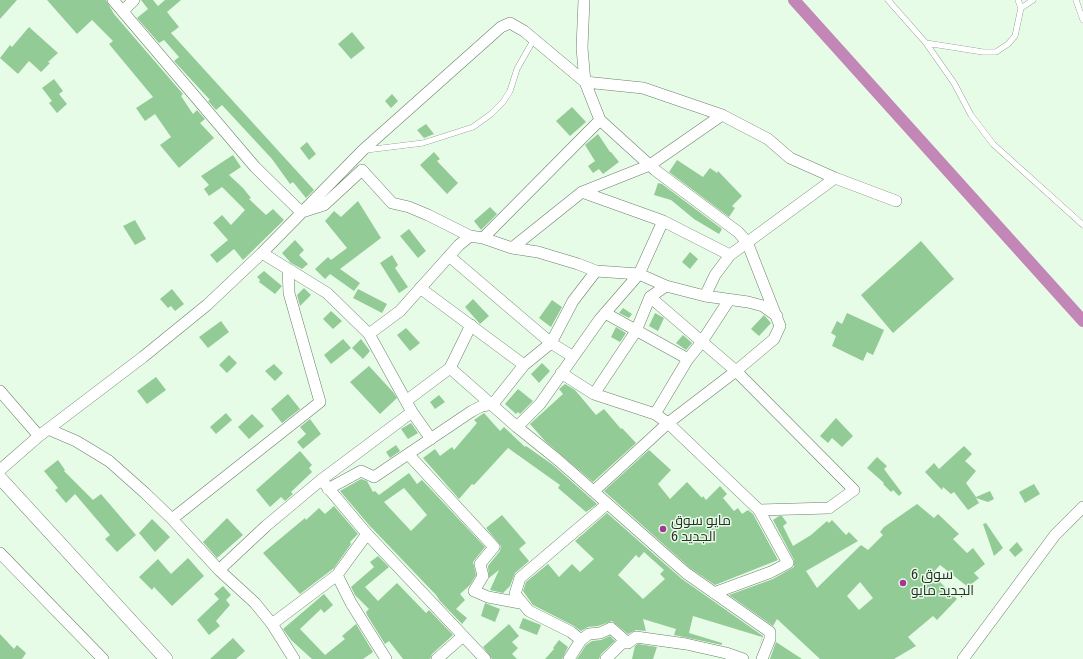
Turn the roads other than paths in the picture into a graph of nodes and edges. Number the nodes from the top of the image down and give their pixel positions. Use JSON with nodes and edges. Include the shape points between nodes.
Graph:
{"nodes":[{"id":1,"x":113,"y":0,"type":"edge"},
{"id":2,"x":134,"y":0,"type":"edge"},
{"id":3,"x":584,"y":0,"type":"edge"},
{"id":4,"x":888,"y":0,"type":"edge"},
{"id":5,"x":1018,"y":0,"type":"edge"},
{"id":6,"x":1033,"y":0,"type":"edge"},
{"id":7,"x":1076,"y":0,"type":"edge"},
{"id":8,"x":1021,"y":8,"type":"junction"},
{"id":9,"x":123,"y":11,"type":"junction"},
{"id":10,"x":1083,"y":20,"type":"edge"},
{"id":11,"x":534,"y":39,"type":"junction"},
{"id":12,"x":926,"y":43,"type":"junction"},
{"id":13,"x":585,"y":82,"type":"junction"},
{"id":14,"x":722,"y":116,"type":"junction"},
{"id":15,"x":600,"y":120,"type":"junction"},
{"id":16,"x":363,"y":150,"type":"junction"},
{"id":17,"x":650,"y":165,"type":"junction"},
{"id":18,"x":835,"y":178,"type":"junction"},
{"id":19,"x":582,"y":192,"type":"junction"},
{"id":20,"x":896,"y":201,"type":"dead end"},
{"id":21,"x":301,"y":212,"type":"junction"},
{"id":22,"x":663,"y":221,"type":"junction"},
{"id":23,"x":1083,"y":225,"type":"edge"},
{"id":24,"x":470,"y":236,"type":"junction"},
{"id":25,"x":483,"y":238,"type":"junction"},
{"id":26,"x":747,"y":242,"type":"junction"},
{"id":27,"x":512,"y":248,"type":"junction"},
{"id":28,"x":262,"y":252,"type":"junction"},
{"id":29,"x":730,"y":255,"type":"junction"},
{"id":30,"x":448,"y":256,"type":"junction"},
{"id":31,"x":288,"y":268,"type":"junction"},
{"id":32,"x":596,"y":272,"type":"junction"},
{"id":33,"x":638,"y":274,"type":"junction"},
{"id":34,"x":666,"y":286,"type":"junction"},
{"id":35,"x":420,"y":288,"type":"junction"},
{"id":36,"x":705,"y":296,"type":"junction"},
{"id":37,"x":650,"y":297,"type":"junction"},
{"id":38,"x":729,"y":300,"type":"junction"},
{"id":39,"x":605,"y":313,"type":"junction"},
{"id":40,"x":777,"y":316,"type":"junction"},
{"id":41,"x":471,"y":325,"type":"junction"},
{"id":42,"x":636,"y":331,"type":"junction"},
{"id":43,"x":369,"y":334,"type":"junction"},
{"id":44,"x":701,"y":343,"type":"junction"},
{"id":45,"x":551,"y":344,"type":"junction"},
{"id":46,"x":572,"y":356,"type":"junction"},
{"id":47,"x":688,"y":359,"type":"junction"},
{"id":48,"x":524,"y":365,"type":"junction"},
{"id":49,"x":450,"y":368,"type":"junction"},
{"id":50,"x":736,"y":371,"type":"junction"},
{"id":51,"x":561,"y":373,"type":"junction"},
{"id":52,"x":0,"y":391,"type":"edge"},
{"id":53,"x":594,"y":394,"type":"junction"},
{"id":54,"x":406,"y":400,"type":"junction"},
{"id":55,"x":493,"y":404,"type":"junction"},
{"id":56,"x":412,"y":412,"type":"junction"},
{"id":57,"x":655,"y":414,"type":"junction"},
{"id":58,"x":668,"y":423,"type":"junction"},
{"id":59,"x":517,"y":427,"type":"junction"},
{"id":60,"x":48,"y":429,"type":"junction"},
{"id":61,"x":39,"y":436,"type":"junction"},
{"id":62,"x":431,"y":439,"type":"junction"},
{"id":63,"x":408,"y":454,"type":"junction"},
{"id":64,"x":0,"y":470,"type":"edge"},
{"id":65,"x":0,"y":478,"type":"edge"},
{"id":66,"x":321,"y":480,"type":"junction"},
{"id":67,"x":328,"y":489,"type":"junction"},
{"id":68,"x":594,"y":491,"type":"junction"},
{"id":69,"x":607,"y":504,"type":"junction"},
{"id":70,"x":1083,"y":507,"type":"edge"},
{"id":71,"x":759,"y":510,"type":"junction"},
{"id":72,"x":172,"y":518,"type":"junction"},
{"id":73,"x":367,"y":534,"type":"junction"},
{"id":74,"x":0,"y":555,"type":"edge"},
{"id":75,"x":219,"y":570,"type":"junction"},
{"id":76,"x":337,"y":575,"type":"junction"},
{"id":77,"x":714,"y":593,"type":"junction"},
{"id":78,"x":520,"y":602,"type":"junction"},
{"id":79,"x":272,"y":624,"type":"junction"},
{"id":80,"x":462,"y":637,"type":"junction"},
{"id":81,"x":581,"y":640,"type":"junction"},
{"id":82,"x":628,"y":643,"type":"junction"},
{"id":83,"x":103,"y":659,"type":"edge"},
{"id":84,"x":166,"y":659,"type":"edge"},
{"id":85,"x":294,"y":659,"type":"edge"},
{"id":86,"x":386,"y":659,"type":"edge"},
{"id":87,"x":437,"y":659,"type":"edge"},
{"id":88,"x":485,"y":659,"type":"edge"},
{"id":89,"x":569,"y":659,"type":"edge"},
{"id":90,"x":606,"y":659,"type":"edge"},
{"id":91,"x":743,"y":659,"type":"edge"},
{"id":92,"x":762,"y":659,"type":"edge"},
{"id":93,"x":963,"y":659,"type":"edge"}],
"edges":[{"from":1,"to":9,"type":"street"},
{"from":2,"to":9,"type":"street"},
{"from":3,"to":13,"type":"street","via":[[582,48]]},
{"from":4,"to":12,"type":"lane"},
{"from":5,"to":8,"type":"lane"},
{"from":6,"to":8,"type":"lane"},
{"from":7,"to":10,"type":"lane"},
{"from":8,"to":12,"type":"lane","via":[[1015,36],[996,52]]},
{"from":9,"to":21,"type":"street","via":[[250,162]]},
{"from":11,"to":13,"type":"street"},
{"from":11,"to":16,"type":"street","via":[[510,24],[501,27]]},
{"from":11,"to":16,"type":"lane","via":[[516,69],[510,91],[503,102],[472,127],[423,143]]},
{"from":12,"to":23,"type":"lane","via":[[992,144]]},
{"from":13,"to":14,"type":"street","via":[[643,88]]},
{"from":13,"to":15,"type":"street"},
{"from":14,"to":17,"type":"street"},
{"from":14,"to":18,"type":"street","via":[[768,140],[790,158]]},
{"from":15,"to":17,"type":"street"},
{"from":15,"to":25,"type":"street"},
{"from":16,"to":21,"type":"street"},
{"from":17,"to":19,"type":"street"},
{"from":17,"to":26,"type":"street","via":[[738,232]]},
{"from":18,"to":20,"type":"street"},
{"from":18,"to":26,"type":"street"},
{"from":19,"to":22,"type":"street"},
{"from":19,"to":27,"type":"street"},
{"from":21,"to":24,"type":"street","via":[[324,205],[362,170],[392,203],[409,206]]},
{"from":21,"to":28,"type":"street"},
{"from":22,"to":29,"type":"street"},
{"from":22,"to":33,"type":"street"},
{"from":24,"to":25,"type":"street"},
{"from":24,"to":30,"type":"street"},
{"from":25,"to":27,"type":"street"},
{"from":26,"to":29,"type":"street"},
{"from":26,"to":40,"type":"street"},
{"from":27,"to":32,"type":"street","via":[[538,252]]},
{"from":28,"to":31,"type":"street"},
{"from":28,"to":60,"type":"street","via":[[207,305],[95,395]]},
{"from":29,"to":36,"type":"street","via":[[715,275]]},
{"from":30,"to":35,"type":"street"},
{"from":30,"to":45,"type":"street"},
{"from":31,"to":43,"type":"street","via":[[327,293]]},
{"from":31,"to":72,"type":"street","via":[[289,293],[320,402]]},
{"from":32,"to":33,"type":"street"},
{"from":32,"to":45,"type":"street","via":[[573,301]]},
{"from":33,"to":34,"type":"street"},
{"from":33,"to":39,"type":"street"},
{"from":34,"to":36,"type":"street"},
{"from":34,"to":37,"type":"street"},
{"from":35,"to":41,"type":"street"},
{"from":35,"to":43,"type":"street","via":[[400,311]]},
{"from":36,"to":38,"type":"street"},
{"from":37,"to":42,"type":"street"},
{"from":37,"to":44,"type":"street"},
{"from":38,"to":40,"type":"street","via":[[763,306]]},
{"from":38,"to":44,"type":"street"},
{"from":39,"to":42,"type":"street"},
{"from":39,"to":46,"type":"street"},
{"from":40,"to":50,"type":"street","via":[[780,326],[774,339]]},
{"from":41,"to":48,"type":"street"},
{"from":41,"to":49,"type":"street"},
{"from":42,"to":47,"type":"street"},
{"from":42,"to":53,"type":"street"},
{"from":43,"to":54,"type":"street"},
{"from":44,"to":47,"type":"street"},
{"from":44,"to":50,"type":"street"},
{"from":45,"to":46,"type":"street"},
{"from":45,"to":48,"type":"street"},
{"from":46,"to":51,"type":"street"},
{"from":47,"to":57,"type":"street"},
{"from":48,"to":55,"type":"street"},
{"from":49,"to":54,"type":"street"},
{"from":49,"to":55,"type":"street"},
{"from":50,"to":58,"type":"street"},
{"from":50,"to":71,"type":"street","via":[[854,490],[829,508]]},
{"from":51,"to":53,"type":"street"},
{"from":51,"to":59,"type":"street","via":[[540,404]]},
{"from":52,"to":61,"type":"street"},
{"from":53,"to":57,"type":"street"},
{"from":54,"to":56,"type":"street"},
{"from":55,"to":59,"type":"street"},
{"from":55,"to":62,"type":"street","via":[[472,411]]},
{"from":56,"to":62,"type":"street"},
{"from":56,"to":66,"type":"street"},
{"from":57,"to":58,"type":"street"},
{"from":58,"to":68,"type":"street"},
{"from":58,"to":71,"type":"street"},
{"from":59,"to":68,"type":"street"},
{"from":60,"to":61,"type":"street"},
{"from":60,"to":72,"type":"street","via":[[76,441],[109,461]]},
{"from":61,"to":64,"type":"street"},
{"from":62,"to":63,"type":"street"},
{"from":63,"to":67,"type":"street","via":[[374,477],[361,471]]},
{"from":63,"to":78,"type":"street","via":[[494,547],[480,564],[484,576],[474,591],[488,597]]},
{"from":65,"to":84,"type":"street"},
{"from":66,"to":67,"type":"street"},
{"from":66,"to":75,"type":"street"},
{"from":67,"to":73,"type":"street"},
{"from":68,"to":69,"type":"street"},
{"from":69,"to":77,"type":"street","via":[[686,573]]},
{"from":69,"to":78,"type":"street","via":[[520,578],[515,594]]},
{"from":70,"to":93,"type":"street","via":[[1055,535]]},
{"from":71,"to":77,"type":"street","via":[[788,563]]},
{"from":72,"to":75,"type":"street"},
{"from":73,"to":76,"type":"street"},
{"from":73,"to":80,"type":"street"},
{"from":74,"to":83,"type":"street"},
{"from":75,"to":79,"type":"street","via":[[255,603]]},
{"from":76,"to":79,"type":"street"},
{"from":76,"to":86,"type":"street","via":[[351,603]]},
{"from":77,"to":92,"type":"street","via":[[770,632]]},
{"from":78,"to":81,"type":"street","via":[[529,611],[571,632]]},
{"from":79,"to":85,"type":"street"},
{"from":80,"to":87,"type":"street"},
{"from":80,"to":88,"type":"street"},
{"from":81,"to":82,"type":"street","via":[[589,634],[612,628]]},
{"from":81,"to":89,"type":"street"},
{"from":82,"to":90,"type":"street","via":[[622,643]]},
{"from":82,"to":91,"type":"street","via":[[636,637],[726,653]]}]}
